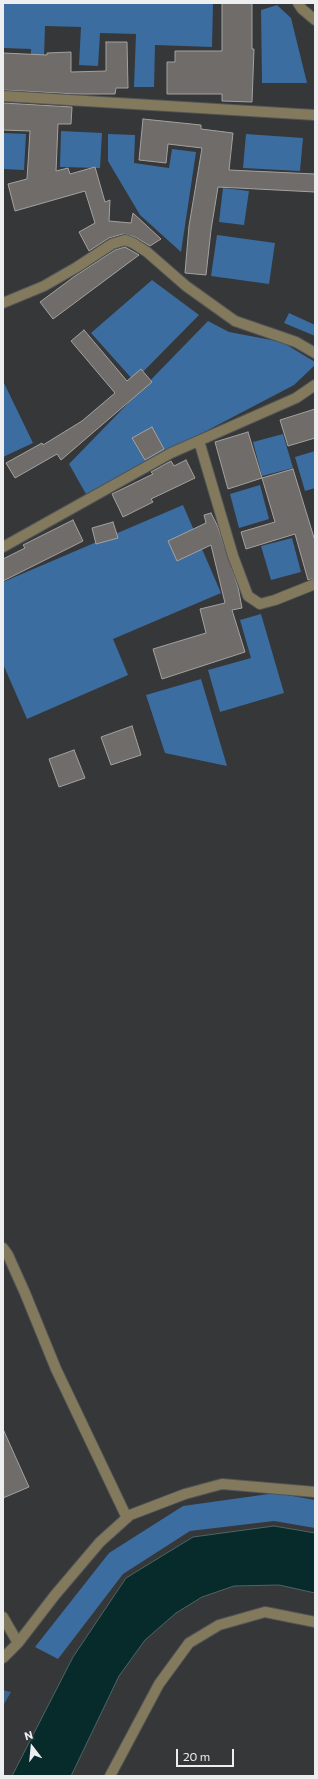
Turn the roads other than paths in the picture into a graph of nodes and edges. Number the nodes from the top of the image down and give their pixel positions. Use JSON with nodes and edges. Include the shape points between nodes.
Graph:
{"nodes":[{"id":1,"x":298,"y":3,"type":"edge"},
{"id":2,"x":315,"y":20,"type":"edge"},
{"id":3,"x":3,"y":96,"type":"edge"},
{"id":4,"x":315,"y":115,"type":"edge"},
{"id":5,"x":3,"y":302,"type":"edge"},
{"id":6,"x":315,"y":353,"type":"edge"},
{"id":7,"x":315,"y":385,"type":"edge"},
{"id":8,"x":199,"y":441,"type":"junction"},
{"id":9,"x":3,"y":547,"type":"edge"},
{"id":10,"x":315,"y":584,"type":"edge"},
{"id":11,"x":3,"y":1248,"type":"edge"},
{"id":12,"x":315,"y":1492,"type":"edge"},
{"id":13,"x":127,"y":1518,"type":"junction"},
{"id":14,"x":3,"y":1617,"type":"edge"},
{"id":15,"x":315,"y":1622,"type":"edge"},
{"id":16,"x":18,"y":1643,"type":"junction"},
{"id":17,"x":3,"y":1658,"type":"edge"},
{"id":18,"x":110,"y":1776,"type":"edge"}],
"edges":[{"from":1,"to":2,"type":"street"},
{"from":3,"to":4,"type":"street"},
{"from":5,"to":6,"type":"street","via":[[44,286],[112,244],[125,240],[146,252],[186,286],[235,321],[296,342]]},
{"from":7,"to":8,"type":"street","via":[[296,398]]},
{"from":8,"to":9,"type":"street","via":[[171,453]]},
{"from":8,"to":10,"type":"street","via":[[248,596],[260,604]]},
{"from":11,"to":13,"type":"street","via":[[25,1293],[56,1369]]},
{"from":12,"to":13,"type":"street","via":[[222,1484],[185,1494]]},
{"from":13,"to":16,"type":"street","via":[[100,1542]]},
{"from":14,"to":16,"type":"street"},
{"from":15,"to":18,"type":"street","via":[[265,1612],[219,1625],[189,1643],[159,1684]]},
{"from":16,"to":17,"type":"street"}]}
